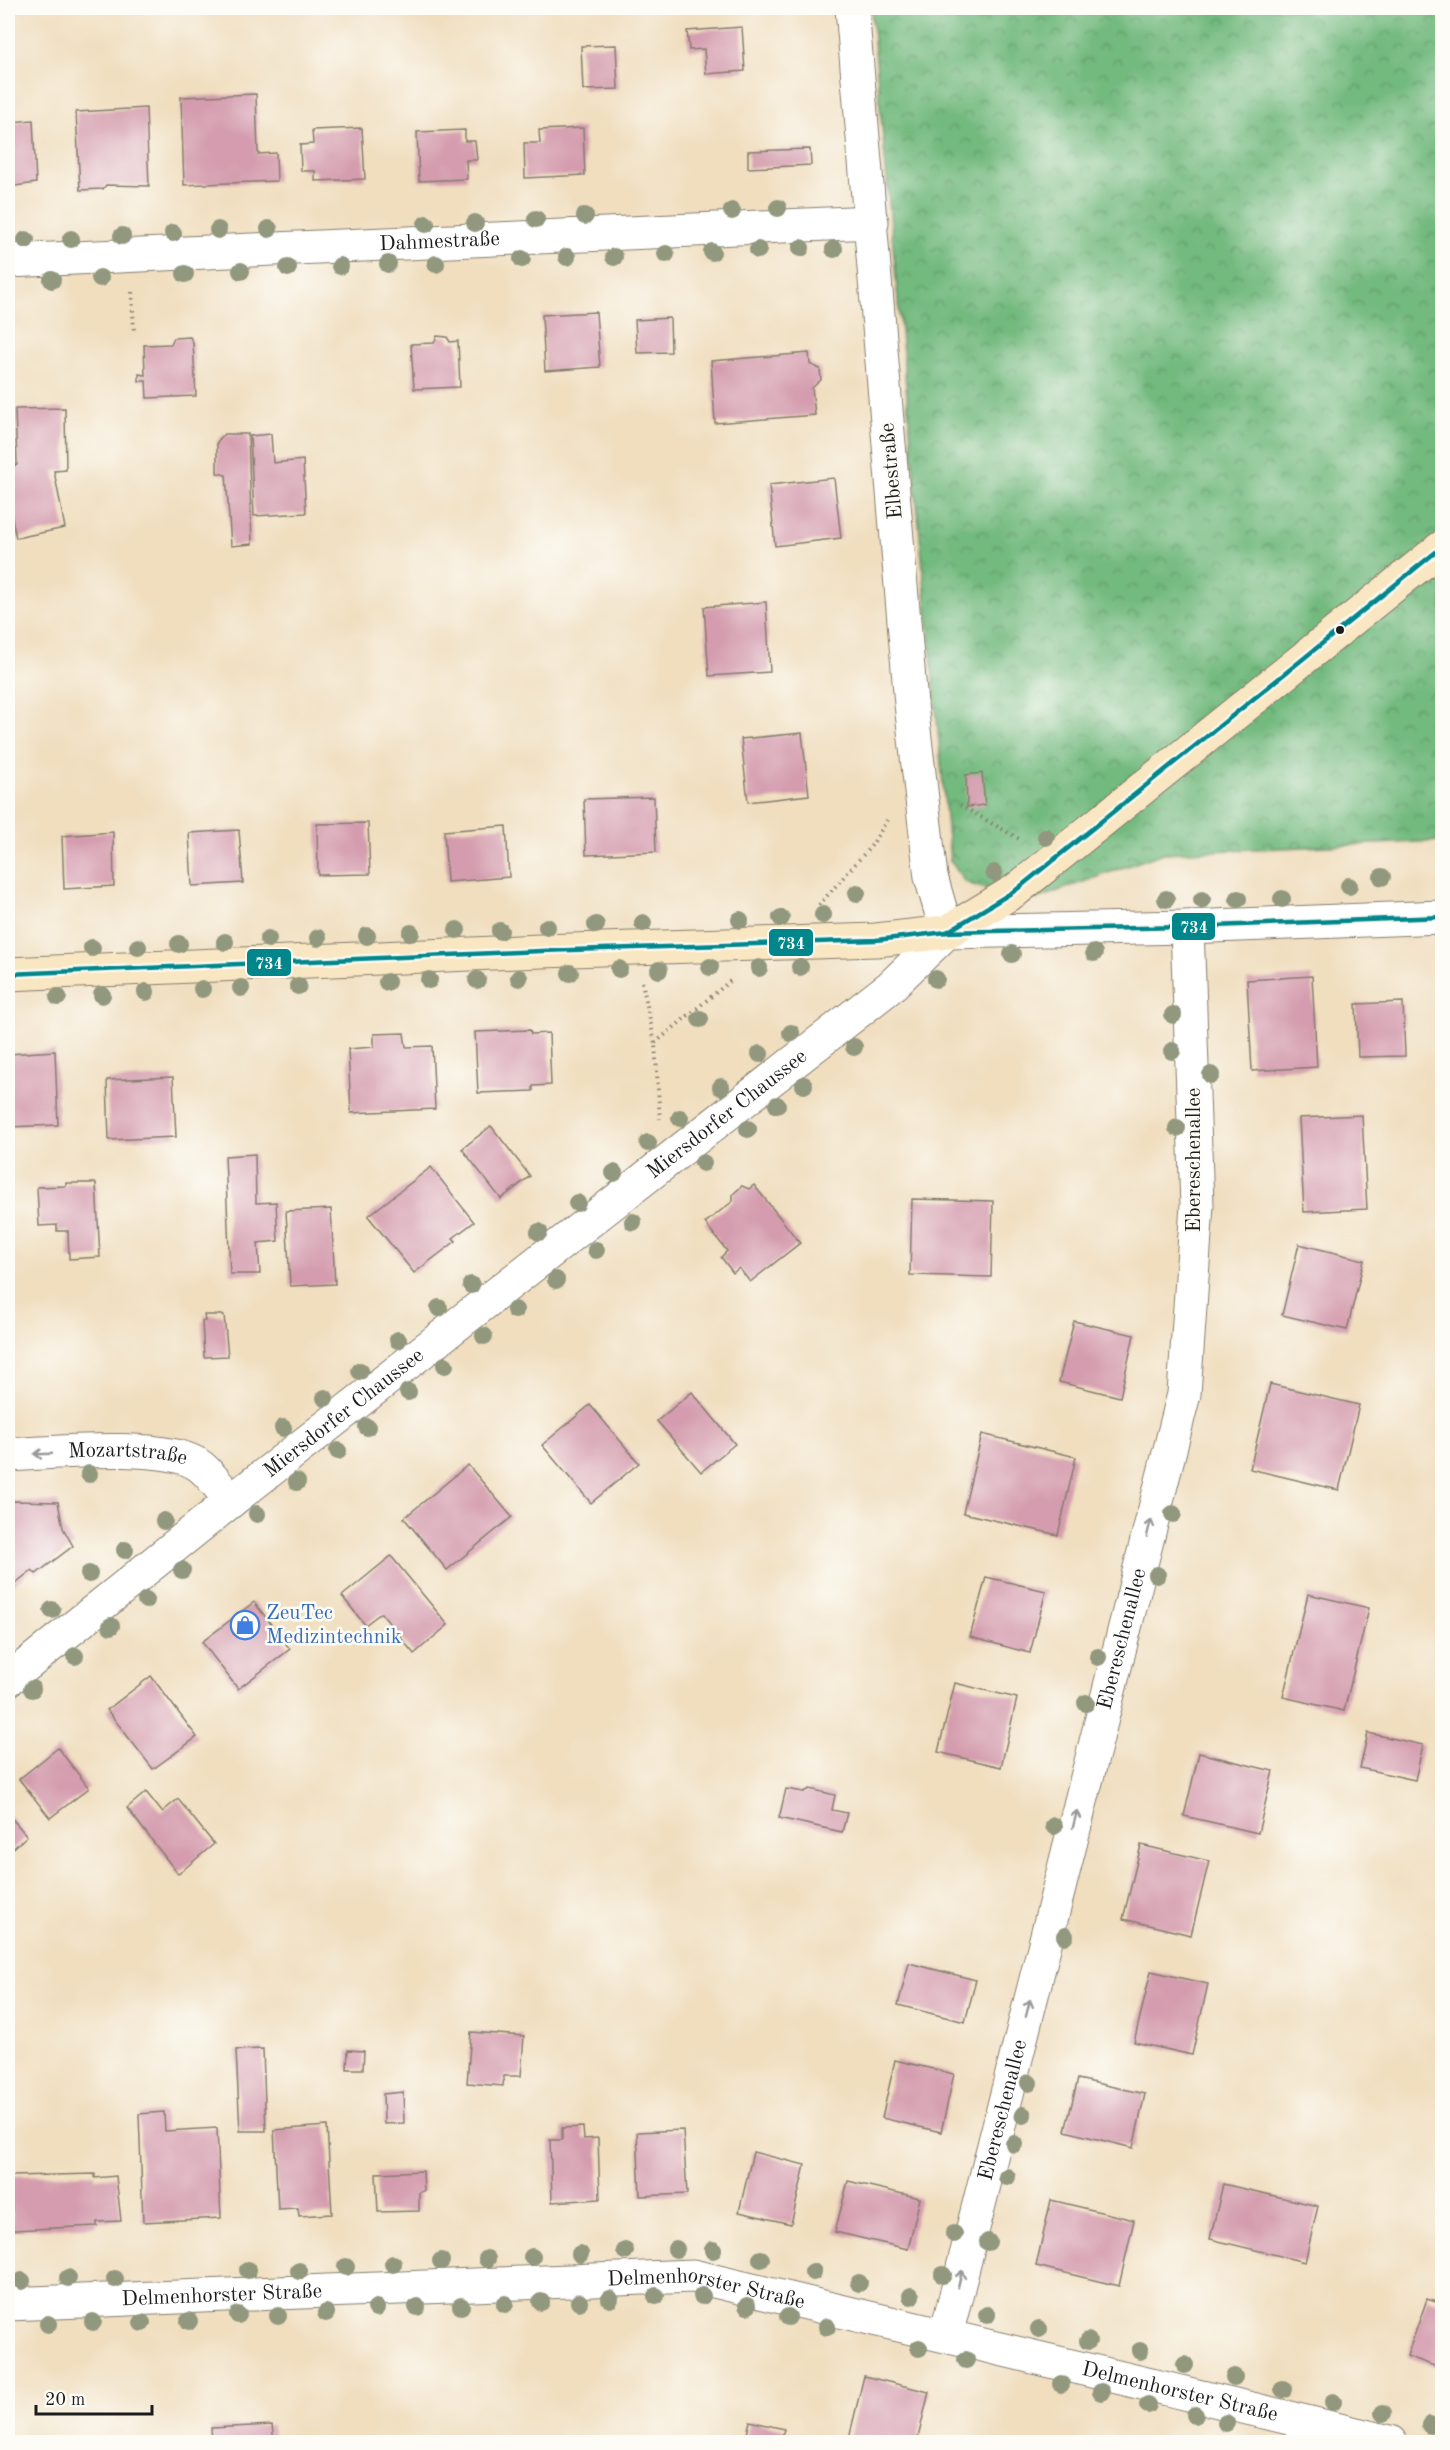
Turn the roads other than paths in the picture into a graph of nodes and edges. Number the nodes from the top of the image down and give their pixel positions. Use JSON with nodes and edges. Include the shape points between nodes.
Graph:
{"nodes":[{"id":1,"x":852,"y":8,"type":"edge"},
{"id":2,"x":872,"y":222,"type":"junction"},
{"id":3,"x":8,"y":261,"type":"edge"},
{"id":4,"x":1443,"y":547,"type":"edge"},
{"id":5,"x":1443,"y":917,"type":"edge"},
{"id":6,"x":1186,"y":927,"type":"junction"},
{"id":7,"x":947,"y":932,"type":"junction"},
{"id":8,"x":8,"y":974,"type":"edge"},
{"id":9,"x":8,"y":1455,"type":"edge"},
{"id":10,"x":231,"y":1501,"type":"junction"},
{"id":11,"x":8,"y":1680,"type":"edge"},
{"id":12,"x":8,"y":2304,"type":"edge"},
{"id":13,"x":946,"y":2336,"type":"junction"},
{"id":14,"x":1390,"y":2442,"type":"edge"}],
"edges":[{"from":1,"to":2,"type":"street","name":"Elbestraße"},
{"from":2,"to":3,"type":"street","name":"Dahmestraße"},
{"from":2,"to":7,"type":"street","name":"Elbestraße","via":[[910,704],[931,877]]},
{"from":4,"to":7,"type":"main road","name":"Miersdorfer Chaussee","via":[[1016,890]]},
{"from":5,"to":6,"type":"street"},
{"from":6,"to":7,"type":"street"},
{"from":13,"to":6,"type":"street","name":"Ebereschenallee","one_way":true,"via":[[1184,1394],[1197,1205]]},
{"from":7,"to":8,"type":"main road","via":[[876,940]]},
{"from":7,"to":10,"type":"street","name":"Miersdorfer Chaussee","via":[[890,987]]},
{"from":10,"to":9,"type":"street","name":"Mozartstraße","one_way":true,"via":[[200,1465],[171,1455],[118,1451]]},
{"from":10,"to":11,"type":"street","name":"Miersdorfer Chaussee"},
{"from":12,"to":13,"type":"street","name":"Delmenhorster Straße","via":[[693,2276]]},
{"from":13,"to":14,"type":"street","name":"Delmenhorster Straße"}]}
